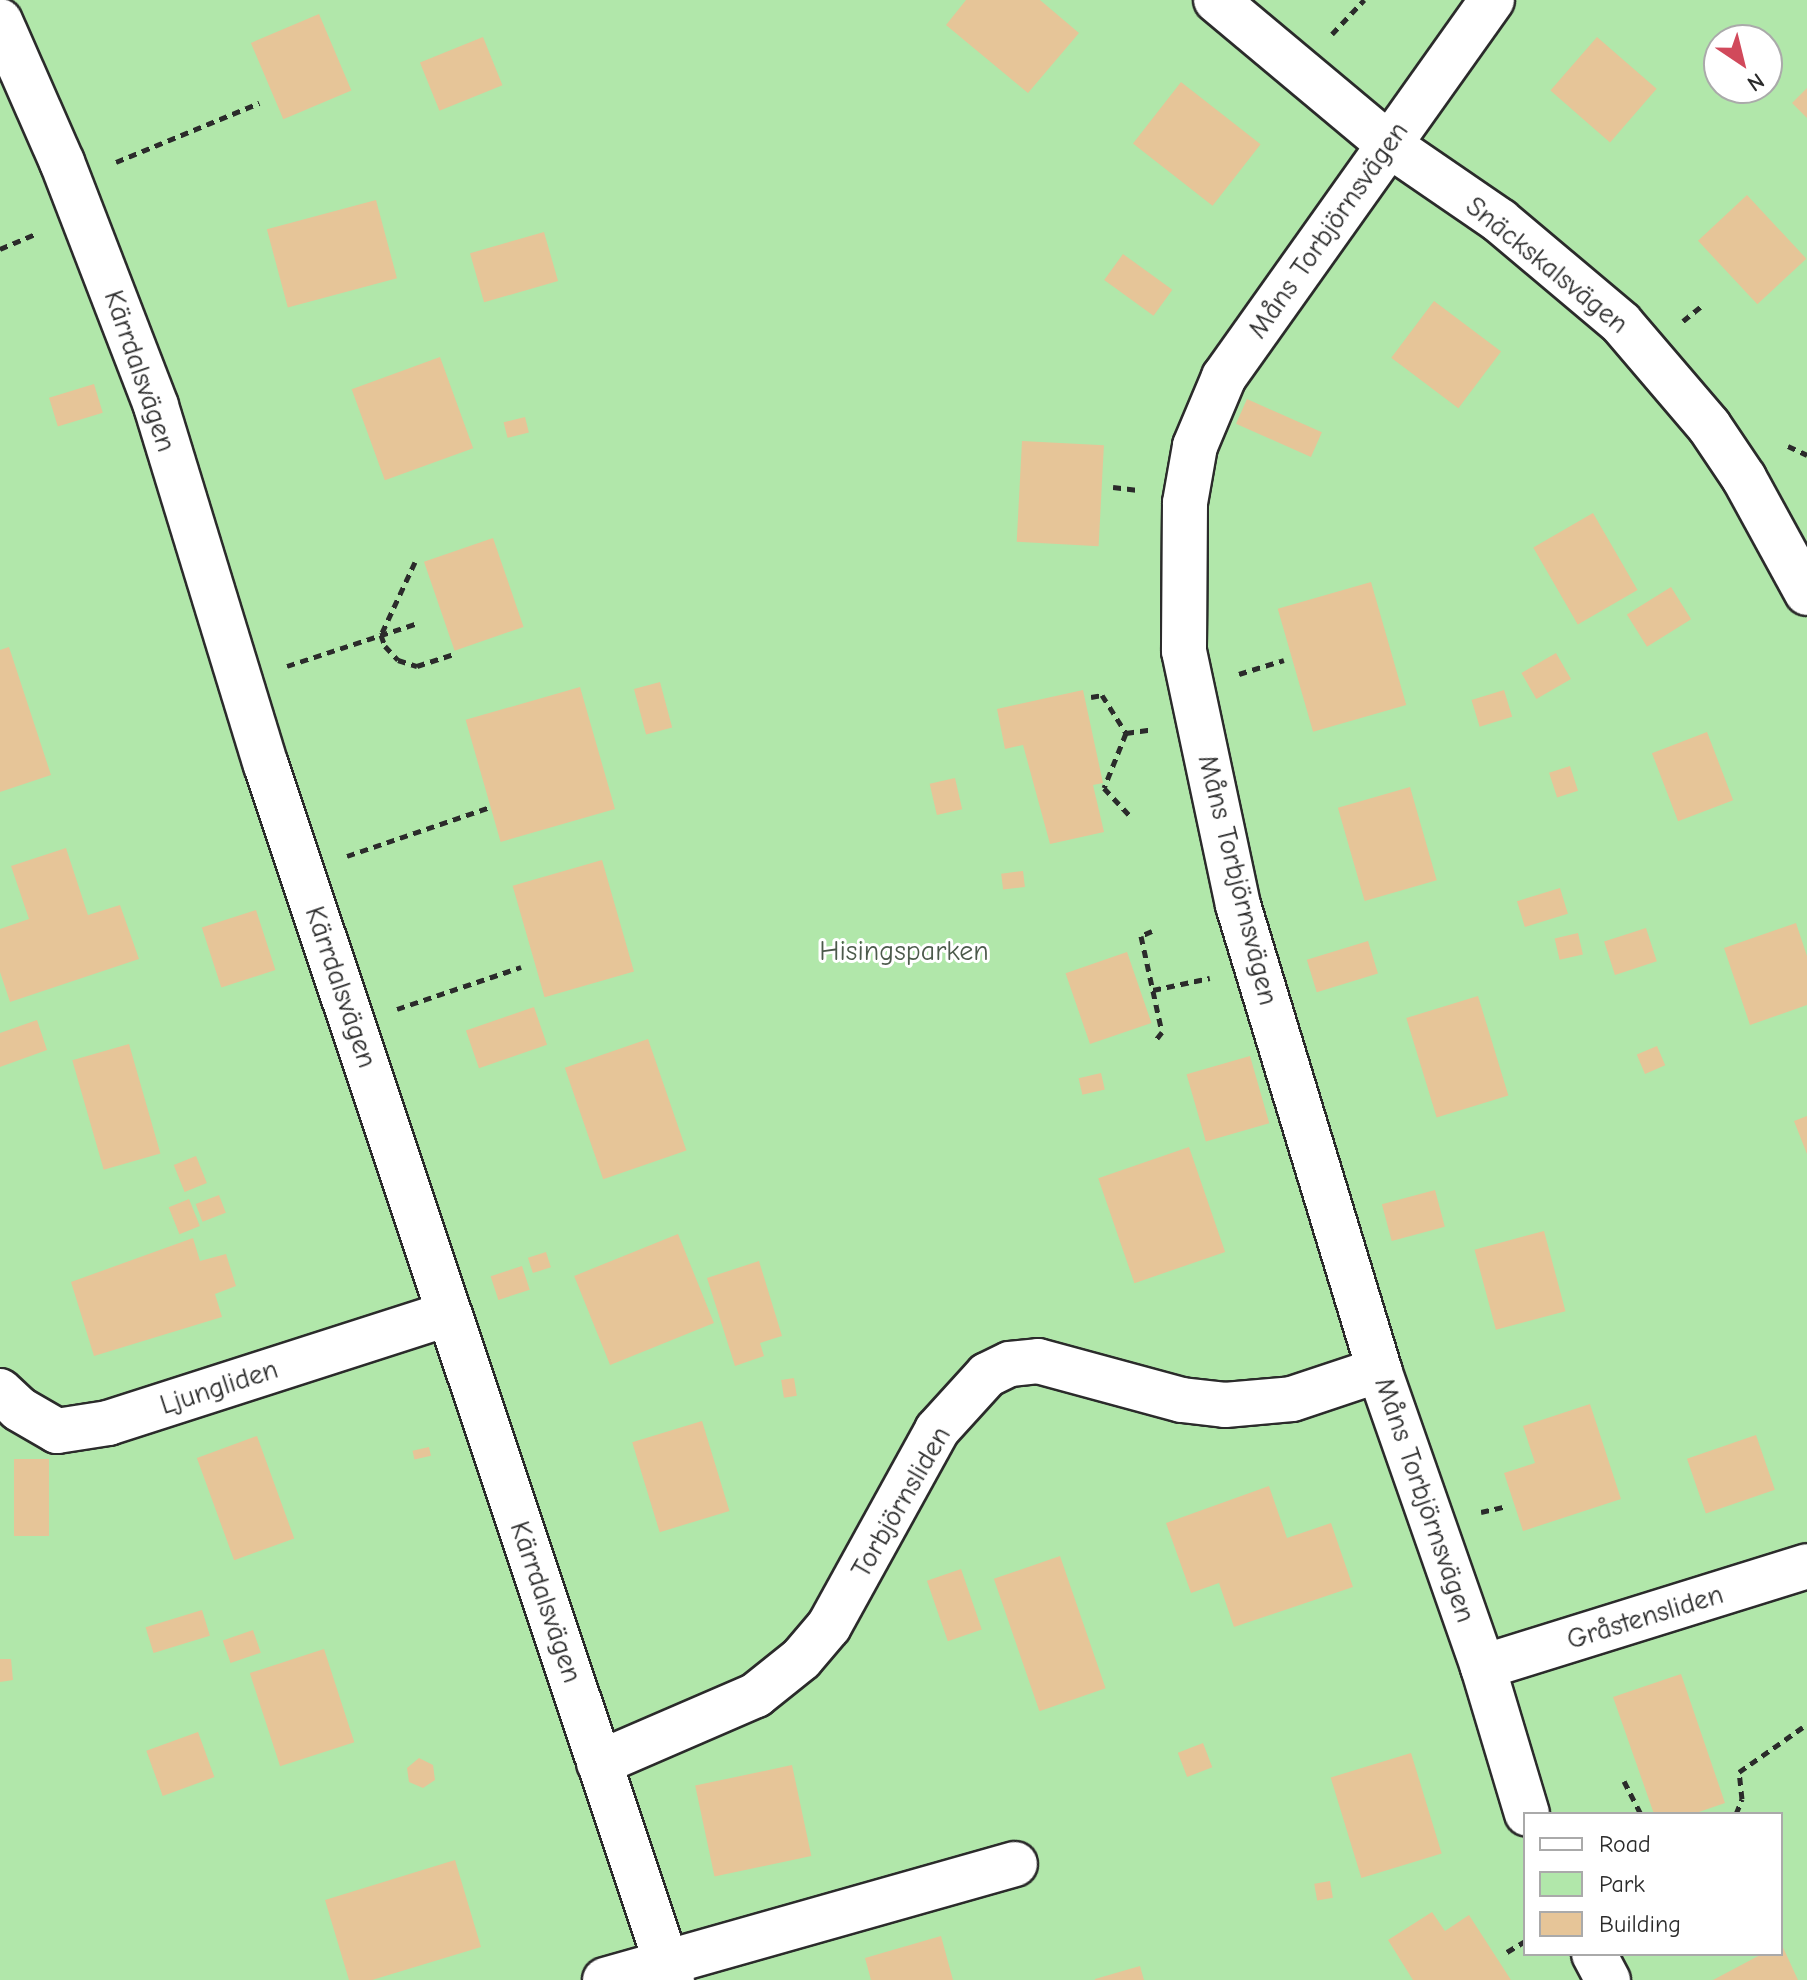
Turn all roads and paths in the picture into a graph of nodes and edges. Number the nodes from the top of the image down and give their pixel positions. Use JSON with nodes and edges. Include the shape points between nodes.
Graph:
{"nodes":[{"id":1,"x":1216,"y":0,"type":"edge"},
{"id":2,"x":1364,"y":0,"type":"edge"},
{"id":3,"x":1492,"y":0,"type":"edge"},
{"id":4,"x":0,"y":21,"type":"edge"},
{"id":5,"x":1324,"y":39,"type":"dead end"},
{"id":6,"x":259,"y":103,"type":"dead end"},
{"id":7,"x":1388,"y":144,"type":"junction"},
{"id":8,"x":69,"y":181,"type":"junction"},
{"id":9,"x":1788,"y":446,"type":"dead end"},
{"id":10,"x":1807,"y":455,"type":"edge"},
{"id":11,"x":415,"y":562,"type":"dead end"},
{"id":12,"x":1807,"y":593,"type":"edge"},
{"id":13,"x":415,"y":624,"type":"dead end"},
{"id":14,"x":381,"y":635,"type":"junction"},
{"id":15,"x":455,"y":654,"type":"dead end"},
{"id":16,"x":240,"y":682,"type":"junction"},
{"id":17,"x":1091,"y":697,"type":"dead end"},
{"id":18,"x":1199,"y":722,"type":"junction"},
{"id":19,"x":1126,"y":733,"type":"junction"},
{"id":20,"x":490,"y":807,"type":"dead end"},
{"id":21,"x":1130,"y":816,"type":"dead end"},
{"id":22,"x":302,"y":872,"type":"junction"},
{"id":23,"x":1152,"y":931,"type":"dead end"},
{"id":24,"x":521,"y":967,"type":"dead end"},
{"id":25,"x":354,"y":1024,"type":"junction"},
{"id":26,"x":1155,"y":1041,"type":"dead end"},
{"id":27,"x":447,"y":1314,"type":"junction"},
{"id":28,"x":1379,"y":1370,"type":"junction"},
{"id":29,"x":0,"y":1391,"type":"edge"},
{"id":30,"x":1807,"y":1566,"type":"edge"},
{"id":31,"x":1483,"y":1667,"type":"junction"},
{"id":32,"x":1803,"y":1727,"type":"dead end"},
{"id":33,"x":599,"y":1763,"type":"junction"},
{"id":34,"x":1624,"y":1781,"type":"dead end"},
{"id":35,"x":1526,"y":1812,"type":"edge"},
{"id":36,"x":1640,"y":1812,"type":"edge"},
{"id":37,"x":1737,"y":1812,"type":"edge"},
{"id":38,"x":1015,"y":1864,"type":"dead end"},
{"id":39,"x":1523,"y":1942,"type":"edge"},
{"id":40,"x":1507,"y":1952,"type":"dead end"},
{"id":41,"x":1595,"y":1956,"type":"edge"},
{"id":42,"x":668,"y":1970,"type":"edge"},
{"id":43,"x":605,"y":1980,"type":"edge"},
{"id":44,"x":1608,"y":1980,"type":"edge"}],
"edges":[{"from":1,"to":7,"type":"street","name":"Snäckskalsvägen"},
{"from":2,"to":5,"type":"path"},
{"from":3,"to":7,"type":"street","name":"Måns Torbjörnsvägen"},
{"from":4,"to":8,"type":"street","name":"Kärrdalsvägen"},
{"from":6,"to":8,"type":"path"},
{"from":7,"to":12,"type":"street","name":"Snäckskalsvägen","via":[[1500,221],[1539,258],[1583,288],[1653,357],[1744,478]]},
{"from":7,"to":18,"type":"street","name":"Måns Torbjörnsvägen","via":[[1224,377],[1195,446],[1185,503],[1184,651]]},
{"from":8,"to":16,"type":"street","name":"Kärrdalsvägen","via":[[156,406]]},
{"from":9,"to":10,"type":"path"},
{"from":11,"to":14,"type":"path"},
{"from":13,"to":14,"type":"path"},
{"from":14,"to":15,"type":"path","via":[[391,653],[407,664]]},
{"from":14,"to":16,"type":"path"},
{"from":16,"to":22,"type":"street","name":"Kärrdalsvägen"},
{"from":17,"to":19,"type":"path","via":[[1102,695]]},
{"from":18,"to":19,"type":"path"},
{"from":18,"to":28,"type":"street","name":"Måns Torbjörnsvägen","via":[[1238,905]]},
{"from":19,"to":21,"type":"path","via":[[1104,788]]},
{"from":20,"to":22,"type":"path"},
{"from":22,"to":25,"type":"street","name":"Kärrdalsvägen"},
{"from":23,"to":26,"type":"path","via":[[1141,936],[1162,1032]]},
{"from":24,"to":25,"type":"path"},
{"from":25,"to":27,"type":"street","name":"Kärrdalsvägen"},
{"from":27,"to":29,"type":"street","name":"Ljungliden","via":[[108,1423],[57,1431]]},
{"from":27,"to":33,"type":"street","name":"Kärrdalsvägen"},
{"from":28,"to":31,"type":"street","name":"Måns Torbjörnsvägen"},
{"from":28,"to":33,"type":"street","name":"Torbjörnsliden","via":[[1292,1399],[1225,1405],[1182,1400],[1038,1361],[999,1369],[937,1430],[829,1626],[801,1659],[756,1695]]},
{"from":30,"to":31,"type":"street","name":"Gråstensliden"},
{"from":31,"to":35,"type":"street","name":"Måns Torbjörnsvägen"},
{"from":32,"to":37,"type":"path","via":[[1739,1772],[1742,1799]]},
{"from":33,"to":42,"type":"street","name":"Kärrdalsvägen"},
{"from":34,"to":36,"type":"path"},
{"from":38,"to":42,"type":"street"},
{"from":39,"to":40,"type":"path"},
{"from":41,"to":44,"type":"street"},
{"from":42,"to":43,"type":"street"}]}
